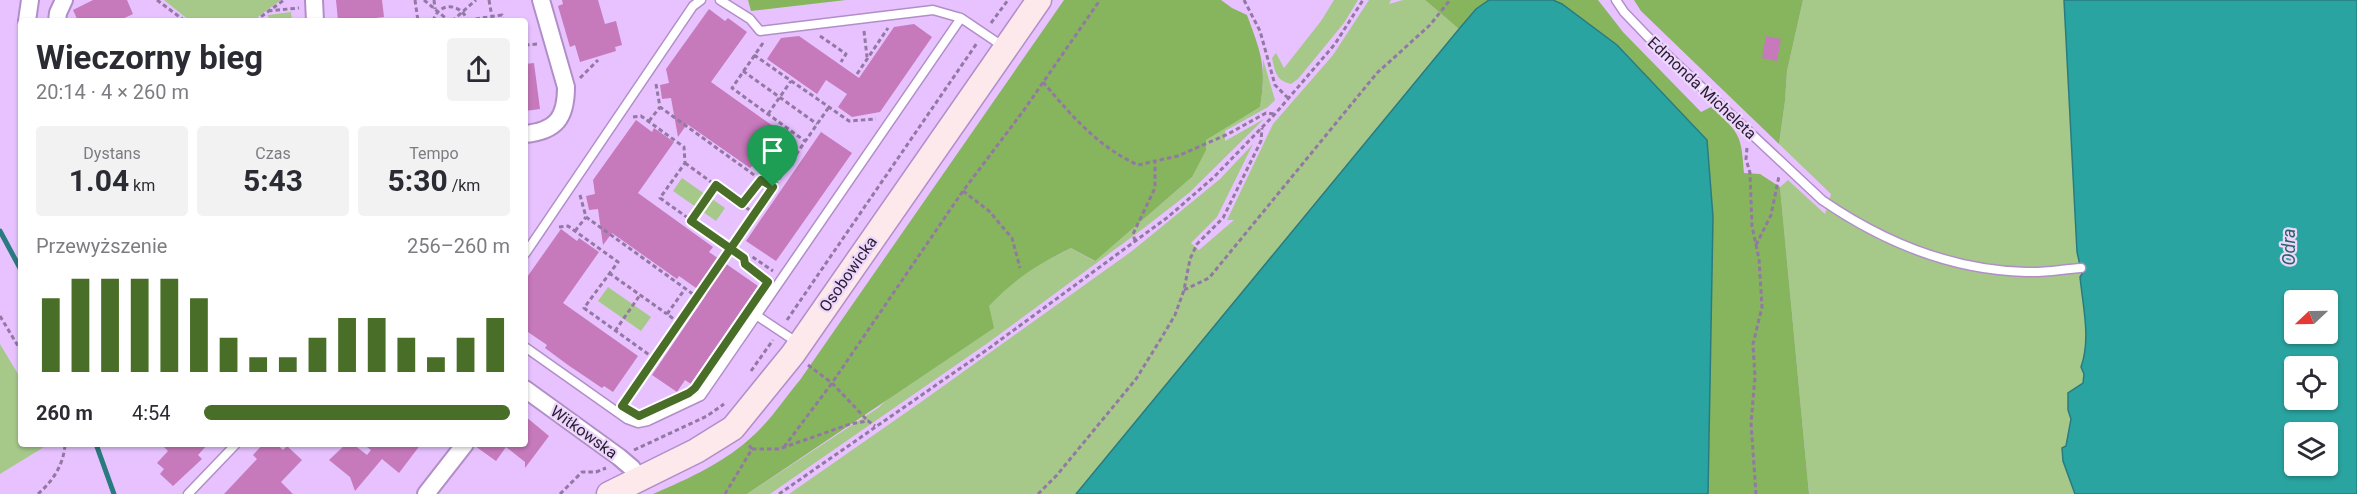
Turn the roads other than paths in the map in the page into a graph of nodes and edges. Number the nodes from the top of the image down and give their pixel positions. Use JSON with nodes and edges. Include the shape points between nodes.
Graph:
{"nodes":[{"id":1,"x":30,"y":0,"type":"edge"},
{"id":2,"x":64,"y":0,"type":"edge"},
{"id":3,"x":541,"y":0,"type":"edge"},
{"id":4,"x":700,"y":0,"type":"edge"},
{"id":5,"x":720,"y":0,"type":"edge"},
{"id":6,"x":1039,"y":0,"type":"edge"},
{"id":7,"x":1616,"y":0,"type":"edge"},
{"id":8,"x":308,"y":4,"type":"edge"},
{"id":9,"x":27,"y":18,"type":"edge"},
{"id":10,"x":57,"y":18,"type":"edge"},
{"id":11,"x":314,"y":18,"type":"edge"},
{"id":12,"x":961,"y":18,"type":"junction"},
{"id":13,"x":1005,"y":48,"type":"junction"},
{"id":14,"x":528,"y":134,"type":"edge"},
{"id":15,"x":528,"y":250,"type":"edge"},
{"id":16,"x":2081,"y":268,"type":"dead end"},
{"id":17,"x":756,"y":315,"type":"junction"},
{"id":18,"x":528,"y":349,"type":"edge"},
{"id":19,"x":796,"y":349,"type":"junction"},
{"id":20,"x":528,"y":391,"type":"edge"},
{"id":21,"x":233,"y":447,"type":"edge"},
{"id":22,"x":463,"y":447,"type":"edge"},
{"id":23,"x":639,"y":479,"type":"junction"},
{"id":24,"x":188,"y":494,"type":"edge"},
{"id":25,"x":426,"y":494,"type":"edge"},
{"id":26,"x":609,"y":494,"type":"edge"}],
"edges":[{"from":1,"to":9,"type":"street"},
{"from":2,"to":10,"type":"street"},
{"from":3,"to":14,"type":"street","via":[[566,87],[566,101],[560,119],[537,133]]},
{"from":4,"to":15,"type":"lane"},
{"from":5,"to":12,"type":"lane","via":[[760,31],[933,10]]},
{"from":6,"to":13,"type":"street","name":"Osobowicka"},
{"from":7,"to":16,"type":"lane","name":"Edmonda Micheleta","via":[[1648,37],[1822,200],[1852,221],[1923,254],[1963,265],[2028,273]]},
{"from":8,"to":11,"type":"street"},
{"from":12,"to":13,"type":"lane"},
{"from":12,"to":17,"type":"lane"},
{"from":13,"to":19,"type":"street","name":"Osobowicka"},
{"from":17,"to":18,"type":"lane","via":[[701,396],[638,423]]},
{"from":17,"to":19,"type":"lane"},
{"from":19,"to":23,"type":"street","name":"Osobowicka","via":[[733,428]]},
{"from":20,"to":23,"type":"street","name":"Witkowska","via":[[619,457]]},
{"from":21,"to":24,"type":"lane"},
{"from":22,"to":25,"type":"street"},
{"from":23,"to":26,"type":"street","name":"Osobowicka"}]}
